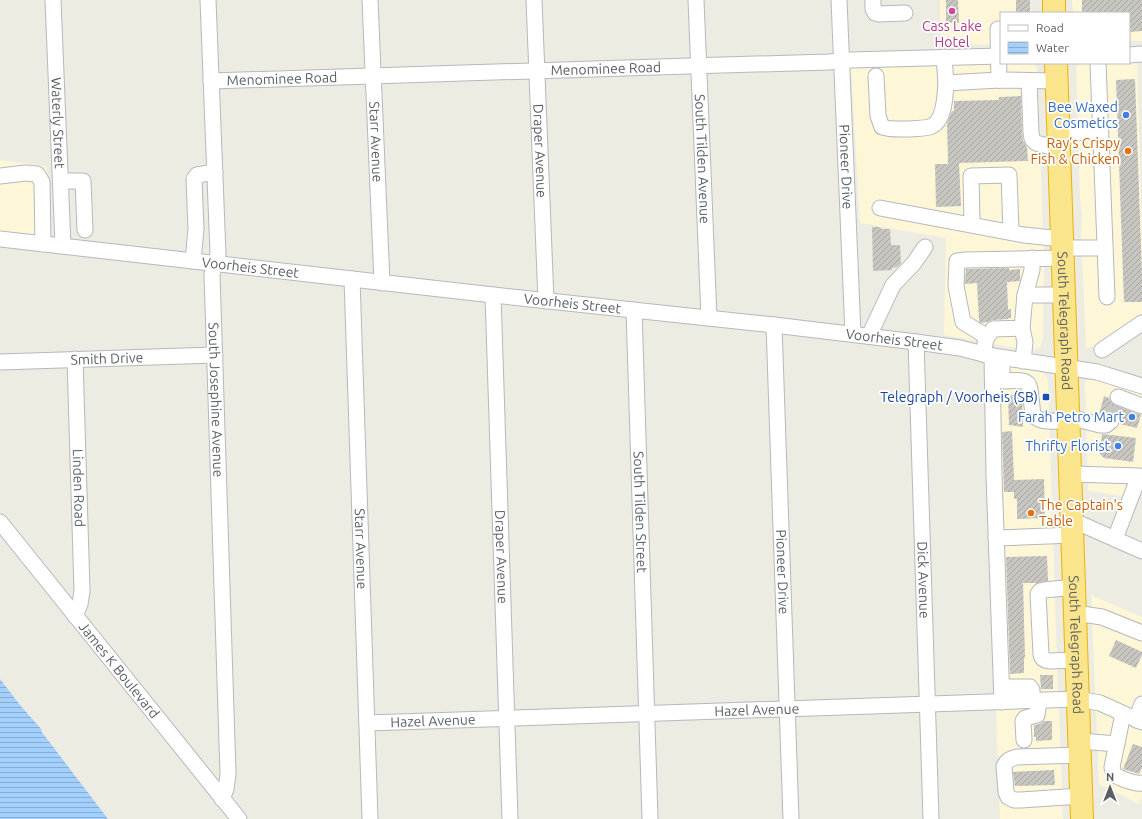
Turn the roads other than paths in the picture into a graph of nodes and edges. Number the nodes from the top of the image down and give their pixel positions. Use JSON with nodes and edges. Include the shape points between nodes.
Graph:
{"nodes":[{"id":1,"x":53,"y":0,"type":"edge"},
{"id":2,"x":208,"y":0,"type":"edge"},
{"id":3,"x":370,"y":0,"type":"edge"},
{"id":4,"x":534,"y":0,"type":"edge"},
{"id":5,"x":696,"y":0,"type":"edge"},
{"id":6,"x":839,"y":0,"type":"edge"},
{"id":7,"x":873,"y":0,"type":"edge"},
{"id":8,"x":1054,"y":0,"type":"edge"},
{"id":9,"x":1054,"y":12,"type":"edge"},
{"id":10,"x":905,"y":13,"type":"dead end"},
{"id":11,"x":998,"y":29,"type":"dead end"},
{"id":12,"x":1130,"y":54,"type":"edge"},
{"id":13,"x":1142,"y":54,"type":"edge"},
{"id":14,"x":1000,"y":56,"type":"edge"},
{"id":15,"x":944,"y":57,"type":"junction"},
{"id":16,"x":841,"y":61,"type":"junction"},
{"id":17,"x":1098,"y":64,"type":"edge"},
{"id":18,"x":699,"y":66,"type":"junction"},
{"id":19,"x":537,"y":70,"type":"junction"},
{"id":20,"x":1056,"y":72,"type":"edge"},
{"id":21,"x":373,"y":76,"type":"junction"},
{"id":22,"x":876,"y":76,"type":"dead end"},
{"id":23,"x":999,"y":80,"type":"junction"},
{"id":24,"x":1029,"y":80,"type":"junction"},
{"id":25,"x":211,"y":81,"type":"junction"},
{"id":26,"x":946,"y":83,"type":"junction"},
{"id":27,"x":1100,"y":132,"type":"junction"},
{"id":28,"x":1059,"y":141,"type":"junction"},
{"id":29,"x":215,"y":172,"type":"junction"},
{"id":30,"x":0,"y":176,"type":"edge"},
{"id":31,"x":61,"y":181,"type":"junction"},
{"id":32,"x":880,"y":208,"type":"dead end"},
{"id":33,"x":972,"y":224,"type":"junction"},
{"id":34,"x":85,"y":230,"type":"dead end"},
{"id":35,"x":1011,"y":232,"type":"junction"},
{"id":36,"x":0,"y":240,"type":"edge"},
{"id":37,"x":43,"y":244,"type":"junction"},
{"id":38,"x":63,"y":246,"type":"junction"},
{"id":39,"x":925,"y":247,"type":"dead end"},
{"id":40,"x":1063,"y":248,"type":"junction"},
{"id":41,"x":1105,"y":248,"type":"junction"},
{"id":42,"x":1032,"y":258,"type":"junction"},
{"id":43,"x":193,"y":262,"type":"junction"},
{"id":44,"x":215,"y":264,"type":"junction"},
{"id":45,"x":352,"y":279,"type":"junction"},
{"id":46,"x":382,"y":283,"type":"junction"},
{"id":47,"x":493,"y":295,"type":"junction"},
{"id":48,"x":1025,"y":295,"type":"junction"},
{"id":49,"x":1064,"y":295,"type":"junction"},
{"id":50,"x":1107,"y":297,"type":"dead end"},
{"id":51,"x":546,"y":301,"type":"junction"},
{"id":52,"x":634,"y":310,"type":"junction"},
{"id":53,"x":709,"y":318,"type":"junction"},
{"id":54,"x":1142,"y":323,"type":"edge"},
{"id":55,"x":774,"y":325,"type":"junction"},
{"id":56,"x":1022,"y":328,"type":"junction"},
{"id":57,"x":853,"y":334,"type":"junction"},
{"id":58,"x":868,"y":336,"type":"junction"},
{"id":59,"x":916,"y":342,"type":"junction"},
{"id":60,"x":1102,"y":350,"type":"dead end"},
{"id":61,"x":991,"y":351,"type":"junction"},
{"id":62,"x":215,"y":355,"type":"junction"},
{"id":63,"x":74,"y":359,"type":"junction"},
{"id":64,"x":1023,"y":361,"type":"junction"},
{"id":65,"x":0,"y":362,"type":"edge"},
{"id":66,"x":1067,"y":368,"type":"junction"},
{"id":67,"x":1123,"y":380,"type":"junction"},
{"id":68,"x":1002,"y":381,"type":"junction"},
{"id":69,"x":1142,"y":386,"type":"edge"},
{"id":70,"x":1142,"y":406,"type":"edge"},
{"id":71,"x":1069,"y":419,"type":"junction"},
{"id":72,"x":1111,"y":421,"type":"dead end"},
{"id":73,"x":1004,"y":423,"type":"dead end"},
{"id":74,"x":1140,"y":473,"type":"edge"},
{"id":75,"x":1071,"y":474,"type":"junction"},
{"id":76,"x":0,"y":522,"type":"edge"},
{"id":77,"x":1073,"y":527,"type":"junction"},
{"id":78,"x":996,"y":538,"type":"junction"},
{"id":79,"x":1115,"y":539,"type":"junction"},
{"id":80,"x":1142,"y":551,"type":"edge"},
{"id":81,"x":1075,"y":587,"type":"junction"},
{"id":82,"x":1075,"y":613,"type":"junction"},
{"id":83,"x":75,"y":616,"type":"junction"},
{"id":84,"x":1142,"y":633,"type":"edge"},
{"id":85,"x":1077,"y":660,"type":"junction"},
{"id":86,"x":1002,"y":695,"type":"junction"},
{"id":87,"x":1078,"y":700,"type":"junction"},
{"id":88,"x":1035,"y":701,"type":"junction"},
{"id":89,"x":1142,"y":704,"type":"edge"},
{"id":90,"x":927,"y":705,"type":"junction"},
{"id":91,"x":787,"y":709,"type":"junction"},
{"id":92,"x":647,"y":714,"type":"junction"},
{"id":93,"x":507,"y":719,"type":"junction"},
{"id":94,"x":1134,"y":719,"type":"edge"},
{"id":95,"x":367,"y":723,"type":"junction"},
{"id":96,"x":1024,"y":740,"type":"dead end"},
{"id":97,"x":1117,"y":744,"type":"junction"},
{"id":98,"x":1080,"y":748,"type":"junction"},
{"id":99,"x":1142,"y":783,"type":"edge"},
{"id":100,"x":1081,"y":796,"type":"junction"},
{"id":101,"x":222,"y":799,"type":"junction"},
{"id":102,"x":239,"y":819,"type":"edge"},
{"id":103,"x":370,"y":819,"type":"edge"},
{"id":104,"x":510,"y":819,"type":"edge"},
{"id":105,"x":650,"y":819,"type":"edge"},
{"id":106,"x":791,"y":819,"type":"edge"},
{"id":107,"x":931,"y":819,"type":"edge"},
{"id":108,"x":1082,"y":819,"type":"edge"}],
"edges":[{"from":1,"to":31,"type":"street","name":"Waterly Street"},
{"from":2,"to":25,"type":"street","name":"South Josephine Avenue"},
{"from":3,"to":21,"type":"street","name":"Starr Avenue"},
{"from":4,"to":19,"type":"street","name":"Draper Avenue"},
{"from":5,"to":18,"type":"street","name":"South Tilden Avenue"},
{"from":6,"to":16,"type":"street","name":"Pioneer Drive"},
{"from":7,"to":10,"type":"street","via":[[875,12],[879,14]]},
{"from":8,"to":9,"type":"highway"},
{"from":11,"to":14,"type":"street"},
{"from":12,"to":13,"type":"street"},
{"from":14,"to":15,"type":"street","name":"Menominee Road"},
{"from":14,"to":23,"type":"street"},
{"from":15,"to":16,"type":"street","name":"Menominee Road"},
{"from":15,"to":26,"type":"street"},
{"from":16,"to":18,"type":"street","name":"Menominee Road"},
{"from":16,"to":57,"type":"street","name":"Pioneer Drive"},
{"from":17,"to":27,"type":"street"},
{"from":18,"to":19,"type":"street","name":"Menominee Road"},
{"from":18,"to":53,"type":"street","name":"South Tilden Avenue"},
{"from":19,"to":21,"type":"street","name":"Menominee Road"},
{"from":19,"to":51,"type":"street","name":"Draper Avenue"},
{"from":20,"to":24,"type":"street"},
{"from":20,"to":28,"type":"highway","name":"South Telegraph Road"},
{"from":21,"to":25,"type":"street","name":"Menominee Road"},
{"from":21,"to":46,"type":"street","name":"Starr Avenue"},
{"from":22,"to":26,"type":"street","via":[[878,116],[882,126],[888,129],[923,128],[937,123],[941,116]]},
{"from":23,"to":24,"type":"street"},
{"from":23,"to":26,"type":"street"},
{"from":24,"to":28,"type":"street","via":[[1032,139],[1036,143]]},
{"from":25,"to":29,"type":"street","name":"South Josephine Avenue"},
{"from":27,"to":28,"type":"street"},
{"from":27,"to":41,"type":"street"},
{"from":28,"to":40,"type":"highway","name":"South Telegraph Road"},
{"from":29,"to":43,"type":"street","via":[[198,175],[194,179],[196,229]]},
{"from":29,"to":44,"type":"street","name":"South Josephine Avenue","via":[[218,254]]},
{"from":30,"to":37,"type":"street","via":[[26,172],[37,174],[42,182],[43,192]]},
{"from":31,"to":34,"type":"street","via":[[84,181]]},
{"from":31,"to":38,"type":"street","name":"Waterly Street"},
{"from":32,"to":33,"type":"street"},
{"from":33,"to":35,"type":"street"},
{"from":33,"to":35,"type":"street","via":[[972,176],[1009,175]]},
{"from":35,"to":40,"type":"street"},
{"from":36,"to":37,"type":"street","name":"Voorheis Street"},
{"from":37,"to":38,"type":"street","name":"Voorheis Street"},
{"from":38,"to":43,"type":"street","name":"Voorheis Street"},
{"from":39,"to":58,"type":"street","via":[[894,285]]},
{"from":40,"to":41,"type":"street"},
{"from":40,"to":42,"type":"street"},
{"from":40,"to":49,"type":"highway","name":"South Telegraph Road"},
{"from":41,"to":50,"type":"street"},
{"from":42,"to":48,"type":"street","via":[[1032,270]]},
{"from":42,"to":61,"type":"street","via":[[958,261],[956,286],[963,322],[980,333]]},
{"from":43,"to":44,"type":"street","name":"Voorheis Street"},
{"from":44,"to":45,"type":"street","name":"Voorheis Street"},
{"from":44,"to":62,"type":"street","name":"South Josephine Avenue","via":[[212,274]]},
{"from":45,"to":46,"type":"street","name":"Voorheis Street"},
{"from":45,"to":95,"type":"street","name":"Starr Avenue"},
{"from":46,"to":47,"type":"street","name":"Voorheis Street"},
{"from":47,"to":51,"type":"street","name":"Voorheis Street"},
{"from":47,"to":93,"type":"street","name":"Draper Avenue"},
{"from":48,"to":49,"type":"street"},
{"from":48,"to":56,"type":"street"},
{"from":49,"to":66,"type":"highway","name":"South Telegraph Road"},
{"from":51,"to":52,"type":"street","name":"Voorheis Street"},
{"from":52,"to":53,"type":"street","name":"Voorheis Street"},
{"from":52,"to":92,"type":"street","name":"South Tilden Street"},
{"from":53,"to":55,"type":"street","name":"Voorheis Street"},
{"from":54,"to":60,"type":"street"},
{"from":55,"to":57,"type":"street","name":"Voorheis Street"},
{"from":55,"to":91,"type":"street","name":"Pioneer Drive"},
{"from":56,"to":61,"type":"street","via":[[993,329]]},
{"from":56,"to":64,"type":"street","via":[[1025,342]]},
{"from":57,"to":58,"type":"street","name":"Voorheis Street"},
{"from":58,"to":59,"type":"street","name":"Voorheis Street"},
{"from":59,"to":61,"type":"street","name":"Voorheis Street"},
{"from":59,"to":90,"type":"street","name":"Dick Avenue"},
{"from":61,"to":64,"type":"street","name":"Voorheis Street"},
{"from":61,"to":68,"type":"street"},
{"from":61,"to":78,"type":"street"},
{"from":62,"to":63,"type":"street","name":"Smith Drive"},
{"from":62,"to":101,"type":"street","name":"South Josephine Avenue","via":[[228,774]]},
{"from":63,"to":65,"type":"street","name":"Smith Drive"},
{"from":63,"to":83,"type":"street","name":"Linden Road","via":[[82,591]]},
{"from":64,"to":66,"type":"street","name":"Voorheis Street"},
{"from":66,"to":67,"type":"street","name":"Voorheis Street","via":[[1097,372]]},
{"from":66,"to":71,"type":"highway","name":"South Telegraph Road"},
{"from":67,"to":69,"type":"street","name":"Voorheis Street"},
{"from":67,"to":70,"type":"street","via":[[1118,399]]},
{"from":68,"to":71,"type":"street","via":[[1026,382],[1030,389],[1033,415],[1036,418],[1046,421]]},
{"from":68,"to":73,"type":"street"},
{"from":71,"to":72,"type":"street","via":[[1100,425],[1106,425]]},
{"from":71,"to":75,"type":"highway","name":"South Telegraph Road"},
{"from":74,"to":75,"type":"street"},
{"from":74,"to":79,"type":"street"},
{"from":75,"to":77,"type":"highway","name":"South Telegraph Road"},
{"from":76,"to":83,"type":"street","name":"James K Boulevard"},
{"from":77,"to":78,"type":"street"},
{"from":77,"to":79,"type":"street"},
{"from":77,"to":81,"type":"highway","name":"South Telegraph Road"},
{"from":78,"to":86,"type":"street"},
{"from":79,"to":80,"type":"street"},
{"from":81,"to":82,"type":"highway","name":"South Telegraph Road"},
{"from":81,"to":85,"type":"street","via":[[1044,590],[1038,594],[1042,658],[1049,661]]},
{"from":82,"to":84,"type":"street","via":[[1102,616]]},
{"from":82,"to":85,"type":"highway","name":"South Telegraph Road"},
{"from":83,"to":101,"type":"street","name":"James K Boulevard"},
{"from":85,"to":87,"type":"highway","name":"South Telegraph Road"},
{"from":86,"to":88,"type":"street","name":"Hazel Avenue"},
{"from":86,"to":90,"type":"street","name":"Hazel Avenue"},
{"from":87,"to":88,"type":"street","name":"Hazel Avenue"},
{"from":87,"to":94,"type":"street","name":"Hazel Avenue","via":[[1100,703]]},
{"from":87,"to":98,"type":"highway","name":"South Telegraph Road"},
{"from":88,"to":96,"type":"street","via":[[1037,715],[1023,721]]},
{"from":89,"to":94,"type":"street"},
{"from":90,"to":91,"type":"street","name":"Hazel Avenue"},
{"from":90,"to":107,"type":"street","name":"Dick Avenue"},
{"from":91,"to":92,"type":"street","name":"Hazel Avenue"},
{"from":91,"to":106,"type":"street","name":"Pioneer Drive"},
{"from":92,"to":93,"type":"street","name":"Hazel Avenue"},
{"from":92,"to":105,"type":"street"},
{"from":93,"to":95,"type":"street","name":"Hazel Avenue"},
{"from":93,"to":104,"type":"street","name":"Draper Avenue"},
{"from":94,"to":97,"type":"street"},
{"from":95,"to":103,"type":"street","name":"Starr Avenue"},
{"from":97,"to":98,"type":"street"},
{"from":97,"to":99,"type":"street","via":[[1113,773],[1137,784]]},
{"from":98,"to":100,"type":"highway","name":"South Telegraph Road"},
{"from":98,"to":100,"type":"street","via":[[1016,757],[1009,759],[1004,766],[1006,792],[1008,797],[1014,800]]},
{"from":100,"to":108,"type":"highway","name":"South Telegraph Road"},
{"from":101,"to":102,"type":"street","name":"James K Boulevard"}]}
